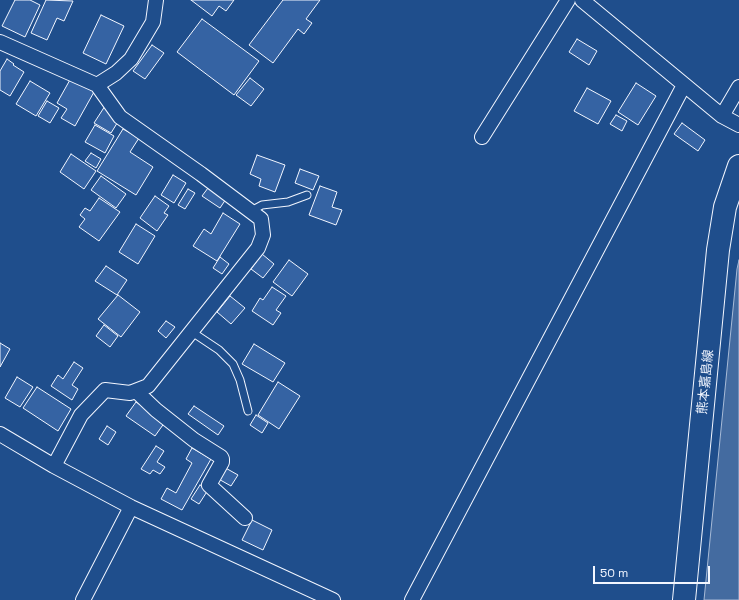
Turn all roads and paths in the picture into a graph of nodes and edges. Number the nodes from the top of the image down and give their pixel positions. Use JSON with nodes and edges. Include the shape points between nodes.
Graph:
{"nodes":[{"id":1,"x":156,"y":0,"type":"edge"},
{"id":2,"x":568,"y":0,"type":"edge"},
{"id":3,"x":582,"y":0,"type":"edge"},
{"id":4,"x":0,"y":42,"type":"edge"},
{"id":5,"x":97,"y":85,"type":"junction"},
{"id":6,"x":684,"y":85,"type":"junction"},
{"id":7,"x":739,"y":87,"type":"edge"},
{"id":8,"x":722,"y":116,"type":"junction"},
{"id":9,"x":739,"y":125,"type":"edge"},
{"id":10,"x":482,"y":138,"type":"dead end"},
{"id":11,"x":739,"y":166,"type":"edge"},
{"id":12,"x":307,"y":195,"type":"dead end"},
{"id":13,"x":251,"y":211,"type":"junction"},
{"id":14,"x":192,"y":332,"type":"junction"},
{"id":15,"x":136,"y":391,"type":"junction"},
{"id":16,"x":248,"y":411,"type":"dead end"},
{"id":17,"x":0,"y":434,"type":"edge"},
{"id":18,"x":54,"y":466,"type":"junction"},
{"id":19,"x":131,"y":507,"type":"junction"},
{"id":20,"x":245,"y":518,"type":"dead end"},
{"id":21,"x":83,"y":600,"type":"edge"},
{"id":22,"x":333,"y":600,"type":"edge"},
{"id":23,"x":412,"y":600,"type":"edge"},
{"id":24,"x":684,"y":600,"type":"edge"}],
"edges":[{"from":1,"to":5,"type":"street","via":[[153,22],[131,59],[116,73]]},
{"from":2,"to":10,"type":"street"},
{"from":3,"to":6,"type":"street"},
{"from":4,"to":5,"type":"street"},
{"from":5,"to":13,"type":"street","via":[[120,117]]},
{"from":6,"to":8,"type":"street"},
{"from":6,"to":23,"type":"street"},
{"from":7,"to":8,"type":"street"},
{"from":8,"to":9,"type":"street"},
{"from":11,"to":24,"type":"main road","name":"熊本嘉島線","via":[[725,207],[718,250]]},
{"from":12,"to":13,"type":"lane","via":[[288,202],[262,205]]},
{"from":13,"to":14,"type":"street","via":[[261,219],[263,235],[258,248]]},
{"from":14,"to":15,"type":"street","via":[[148,386]]},
{"from":14,"to":16,"type":"lane","via":[[219,350],[233,364]]},
{"from":15,"to":18,"type":"street","via":[[130,393],[105,390],[80,415]]},
{"from":15,"to":20,"type":"street","via":[[194,440],[221,457],[222,462],[209,485]]},
{"from":17,"to":18,"type":"street"},
{"from":18,"to":19,"type":"street"},
{"from":19,"to":21,"type":"street"},
{"from":19,"to":22,"type":"street"}]}
